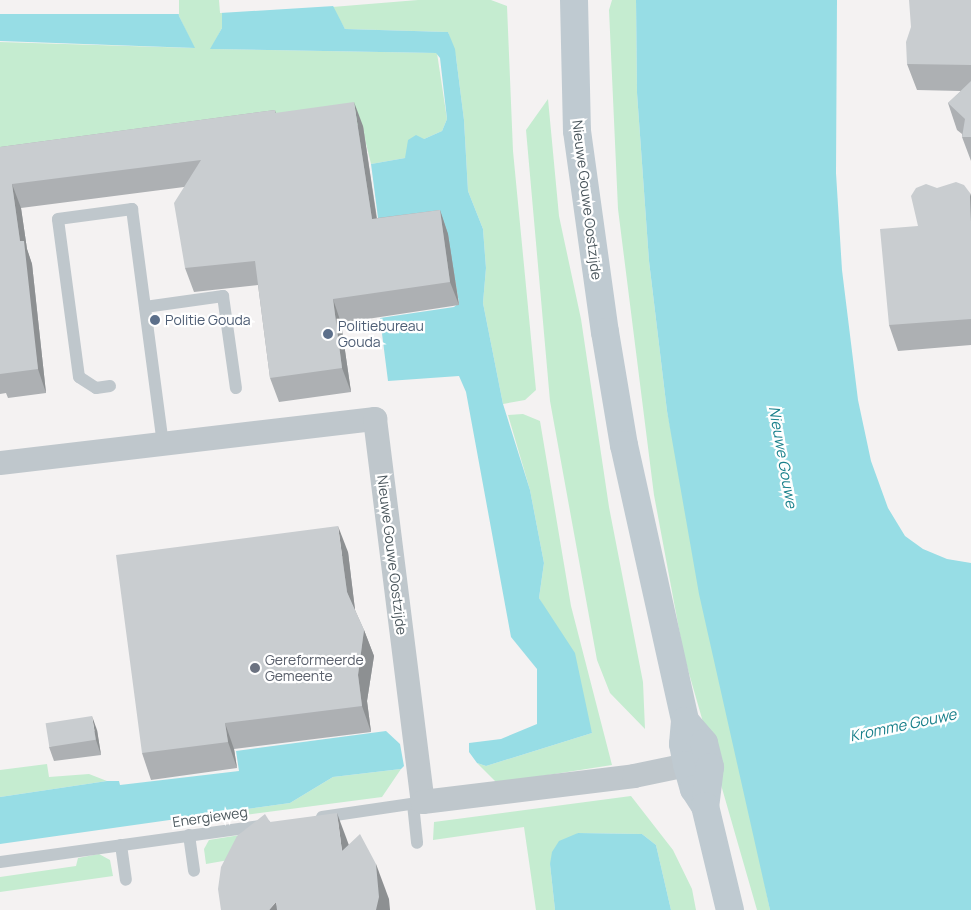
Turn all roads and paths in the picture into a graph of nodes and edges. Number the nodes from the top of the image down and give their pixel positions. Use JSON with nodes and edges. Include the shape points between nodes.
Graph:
{"nodes":[{"id":1,"x":574,"y":0,"type":"edge"},
{"id":2,"x":145,"y":307,"type":"junction"},
{"id":3,"x":110,"y":386,"type":"dead end"},
{"id":4,"x":236,"y":388,"type":"dead end"},
{"id":5,"x":163,"y":444,"type":"junction"},
{"id":6,"x":0,"y":463,"type":"edge"},
{"id":7,"x":685,"y":721,"type":"junction"},
{"id":8,"x":687,"y":765,"type":"junction"},
{"id":9,"x":706,"y":795,"type":"junction"},
{"id":10,"x":418,"y":803,"type":"junction"},
{"id":11,"x":306,"y":819,"type":"edge"},
{"id":12,"x":276,"y":823,"type":"edge"},
{"id":13,"x":189,"y":835,"type":"junction"},
{"id":14,"x":417,"y":842,"type":"dead end"},
{"id":15,"x":121,"y":845,"type":"junction"},
{"id":16,"x":0,"y":862,"type":"edge"},
{"id":17,"x":194,"y":871,"type":"dead end"},
{"id":18,"x":126,"y":880,"type":"dead end"},
{"id":19,"x":730,"y":910,"type":"edge"}],
"edges":[{"from":1,"to":7,"type":"main road","name":"Nieuwe Gouwe Oostzijde","via":[[577,132],[605,332],[624,445]]},
{"from":2,"to":3,"type":"lane","via":[[132,209],[58,218],[79,377],[96,388]]},
{"from":2,"to":4,"type":"lane","via":[[224,296]]},
{"from":2,"to":5,"type":"lane"},
{"from":5,"to":6,"type":"street","name":"Nieuwe Gouwe Oostzijde"},
{"from":5,"to":10,"type":"street","name":"Nieuwe Gouwe Oostzijde","via":[[375,418]]},
{"from":7,"to":8,"type":"main road","name":"Nieuwe Gouwe Oostzijde","via":[[683,744]]},
{"from":7,"to":9,"type":"main road","name":"Nieuwe Gouwe Oostzijde","via":[[704,743],[710,767]]},
{"from":8,"to":9,"type":"main road","name":"Nieuwe Gouwe Oostzijde","via":[[694,789]]},
{"from":8,"to":10,"type":"street","via":[[634,776]]},
{"from":9,"to":19,"type":"main road","name":"Nieuwe Gouwe Oostzijde"},
{"from":10,"to":11,"type":"lane"},
{"from":10,"to":14,"type":"lane"},
{"from":12,"to":13,"type":"lane","name":"Energieweg"},
{"from":13,"to":15,"type":"lane","name":"Energieweg"},
{"from":13,"to":17,"type":"lane"},
{"from":15,"to":16,"type":"lane","name":"Energieweg"},
{"from":15,"to":18,"type":"lane"}]}
